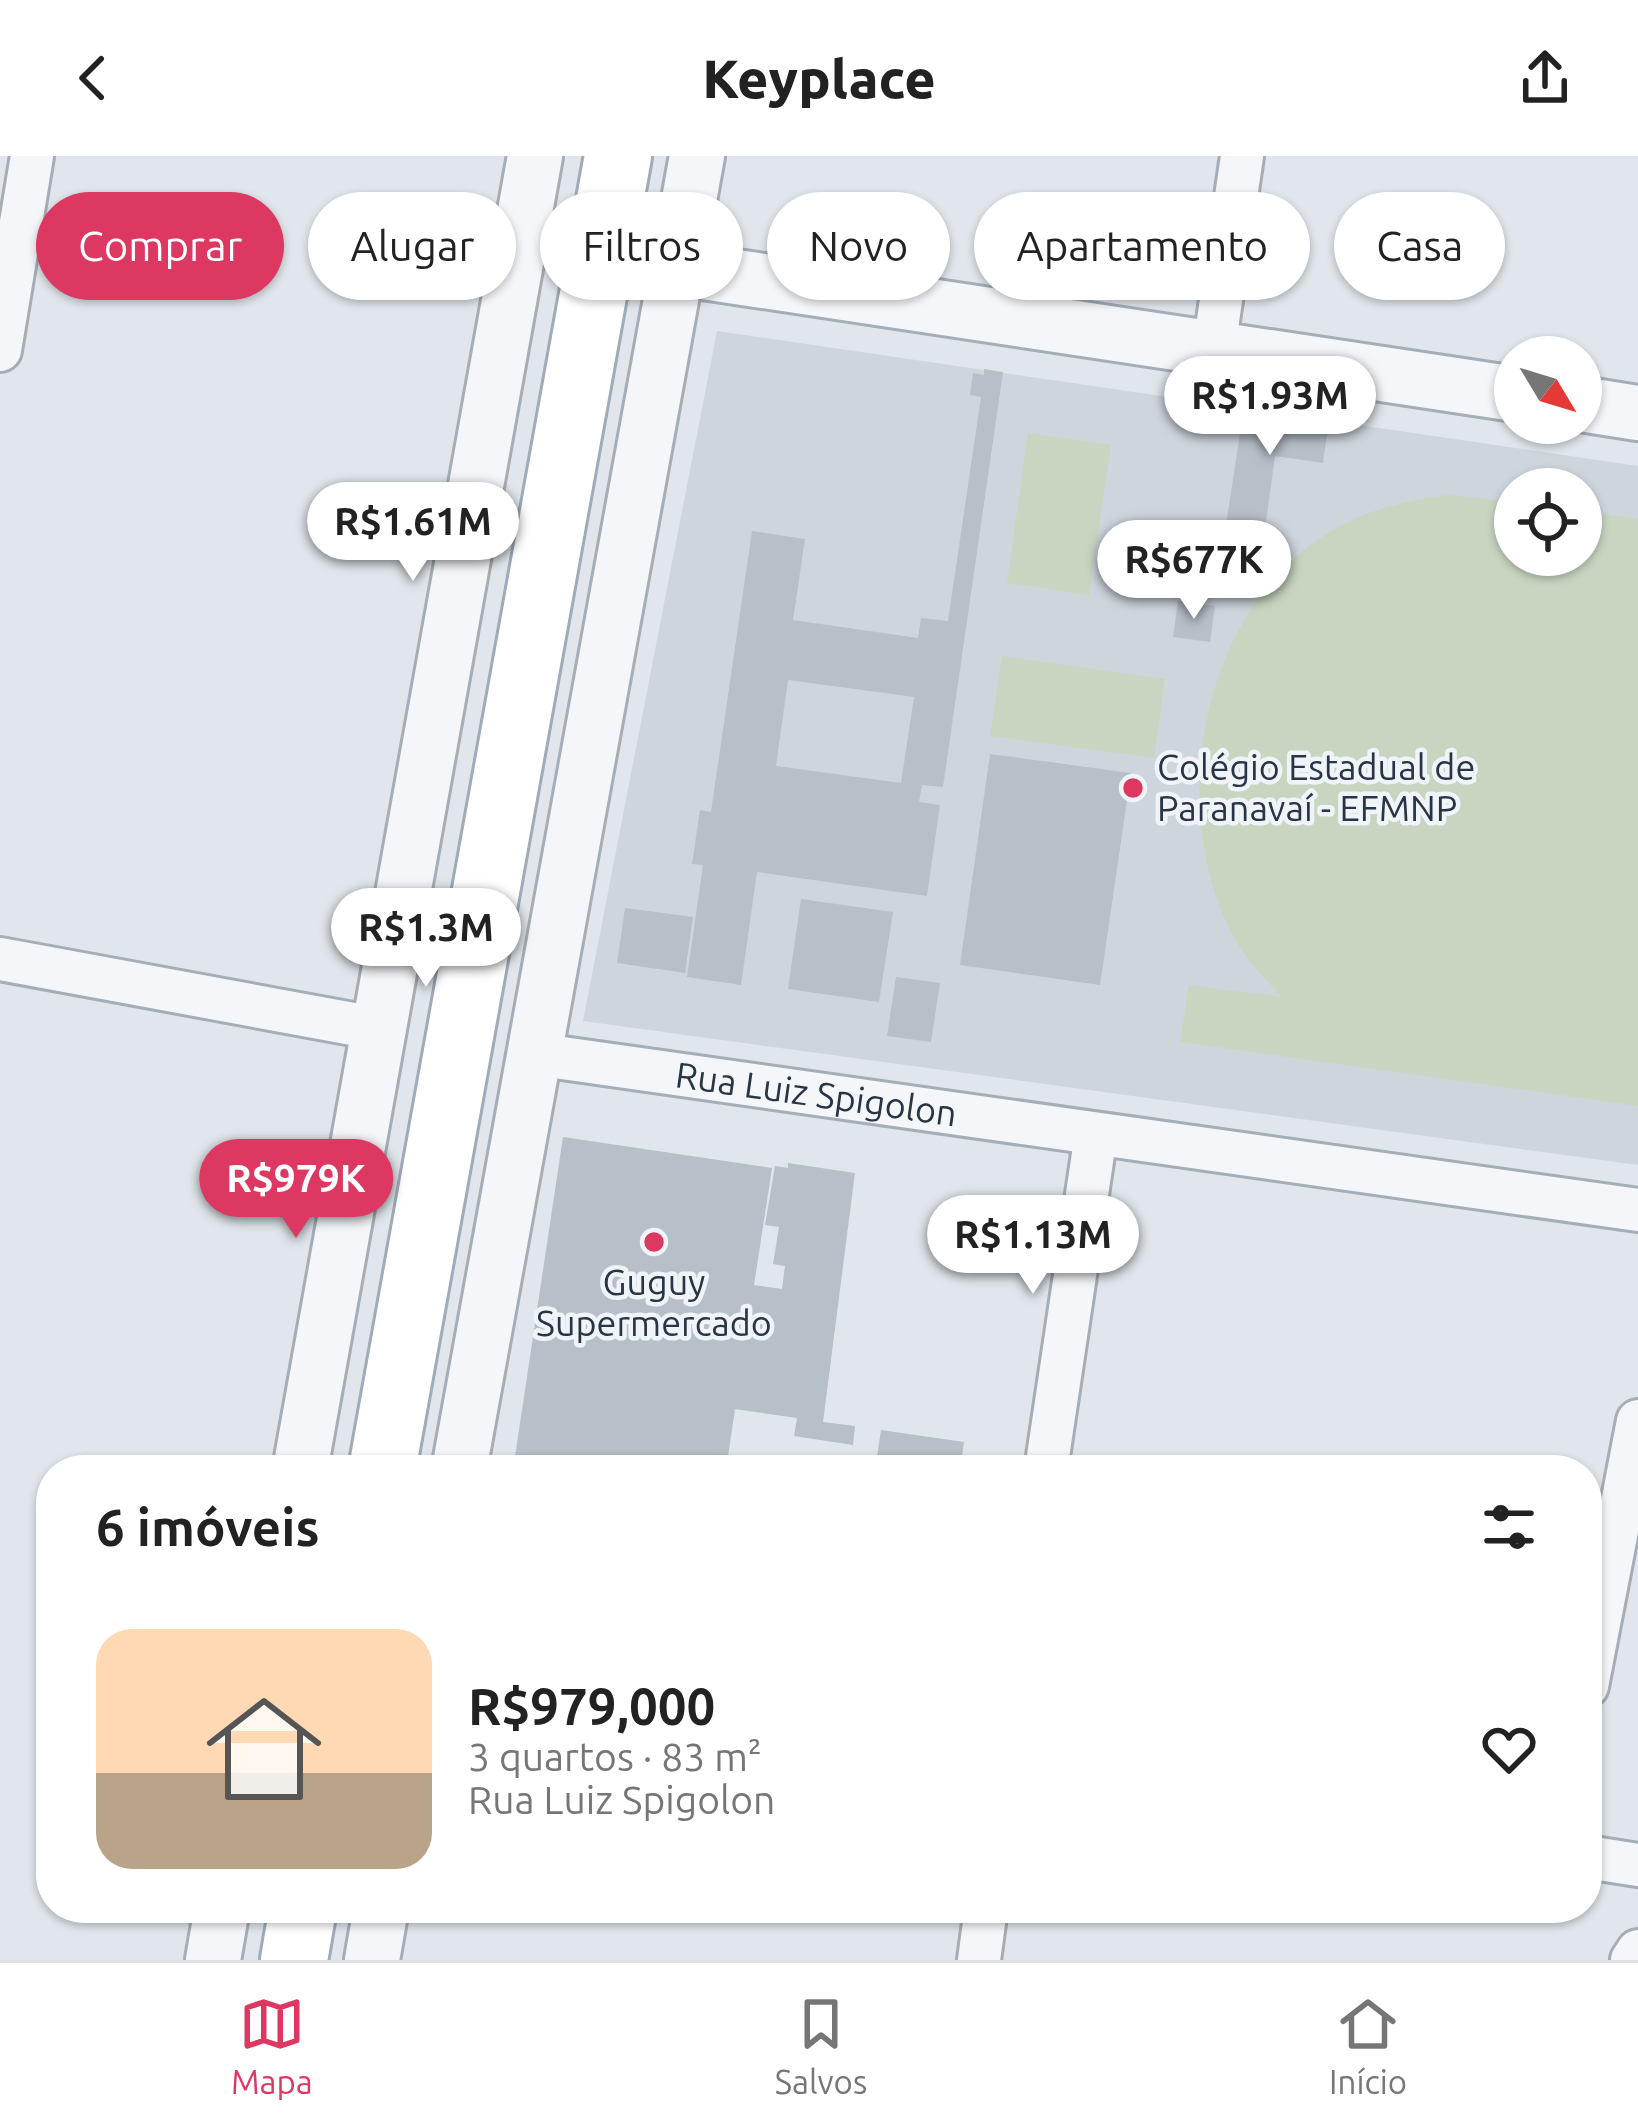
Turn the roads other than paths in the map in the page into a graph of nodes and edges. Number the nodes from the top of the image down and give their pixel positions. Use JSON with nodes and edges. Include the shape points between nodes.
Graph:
{"nodes":[{"id":1,"x":32,"y":156,"type":"edge"},
{"id":2,"x":535,"y":156,"type":"edge"},
{"id":3,"x":697,"y":156,"type":"edge"},
{"id":4,"x":1242,"y":156,"type":"edge"},
{"id":5,"x":614,"y":179,"type":"edge"},
{"id":6,"x":690,"y":192,"type":"edge"},
{"id":7,"x":743,"y":278,"type":"edge"},
{"id":8,"x":670,"y":300,"type":"edge"},
{"id":9,"x":1214,"y":349,"type":"junction"},
{"id":10,"x":0,"y":350,"type":"edge"},
{"id":11,"x":1494,"y":391,"type":"edge"},
{"id":12,"x":1602,"y":407,"type":"edge"},
{"id":13,"x":1638,"y":413,"type":"edge"},
{"id":14,"x":0,"y":959,"type":"edge"},
{"id":15,"x":380,"y":1029,"type":"junction"},
{"id":16,"x":458,"y":1041,"type":"junction"},
{"id":17,"x":535,"y":1054,"type":"junction"},
{"id":18,"x":1096,"y":1134,"type":"junction"},
{"id":19,"x":1638,"y":1210,"type":"edge"},
{"id":20,"x":1638,"y":1421,"type":"edge"},
{"id":21,"x":303,"y":1455,"type":"edge"},
{"id":22,"x":385,"y":1455,"type":"edge"},
{"id":23,"x":462,"y":1455,"type":"edge"},
{"id":24,"x":1048,"y":1455,"type":"edge"},
{"id":25,"x":1602,"y":1608,"type":"edge"},
{"id":26,"x":1602,"y":1859,"type":"edge"},
{"id":27,"x":1638,"y":1864,"type":"edge"},
{"id":28,"x":219,"y":1923,"type":"edge"},
{"id":29,"x":300,"y":1923,"type":"edge"},
{"id":30,"x":378,"y":1923,"type":"edge"},
{"id":31,"x":984,"y":1923,"type":"edge"},
{"id":32,"x":1638,"y":1951,"type":"edge"},
{"id":33,"x":213,"y":1960,"type":"edge"},
{"id":34,"x":294,"y":1960,"type":"edge"},
{"id":35,"x":372,"y":1960,"type":"edge"},
{"id":36,"x":979,"y":1960,"type":"edge"},
{"id":37,"x":1632,"y":1960,"type":"edge"}],
"edges":[{"from":1,"to":10,"type":"street"},
{"from":2,"to":15,"type":"street"},
{"from":3,"to":6,"type":"street"},
{"from":4,"to":9,"type":"street"},
{"from":5,"to":16,"type":"main road"},
{"from":7,"to":9,"type":"street"},
{"from":8,"to":17,"type":"street"},
{"from":9,"to":11,"type":"street"},
{"from":12,"to":13,"type":"street"},
{"from":14,"to":15,"type":"street","name":"Rua Luiz Spigolon"},
{"from":15,"to":16,"type":"street","name":"Rua Luiz Spigolon"},
{"from":15,"to":21,"type":"street"},
{"from":16,"to":17,"type":"street","name":"Rua Luiz Spigolon"},
{"from":16,"to":22,"type":"main road"},
{"from":17,"to":18,"type":"street","name":"Rua Luiz Spigolon"},
{"from":17,"to":23,"type":"street"},
{"from":18,"to":19,"type":"street","name":"Rua Luiz Spigolon"},
{"from":18,"to":24,"type":"street"},
{"from":20,"to":25,"type":"street"},
{"from":26,"to":27,"type":"street"},
{"from":28,"to":33,"type":"street"},
{"from":29,"to":34,"type":"main road"},
{"from":30,"to":35,"type":"street"},
{"from":31,"to":36,"type":"street"},
{"from":32,"to":37,"type":"street"}]}
